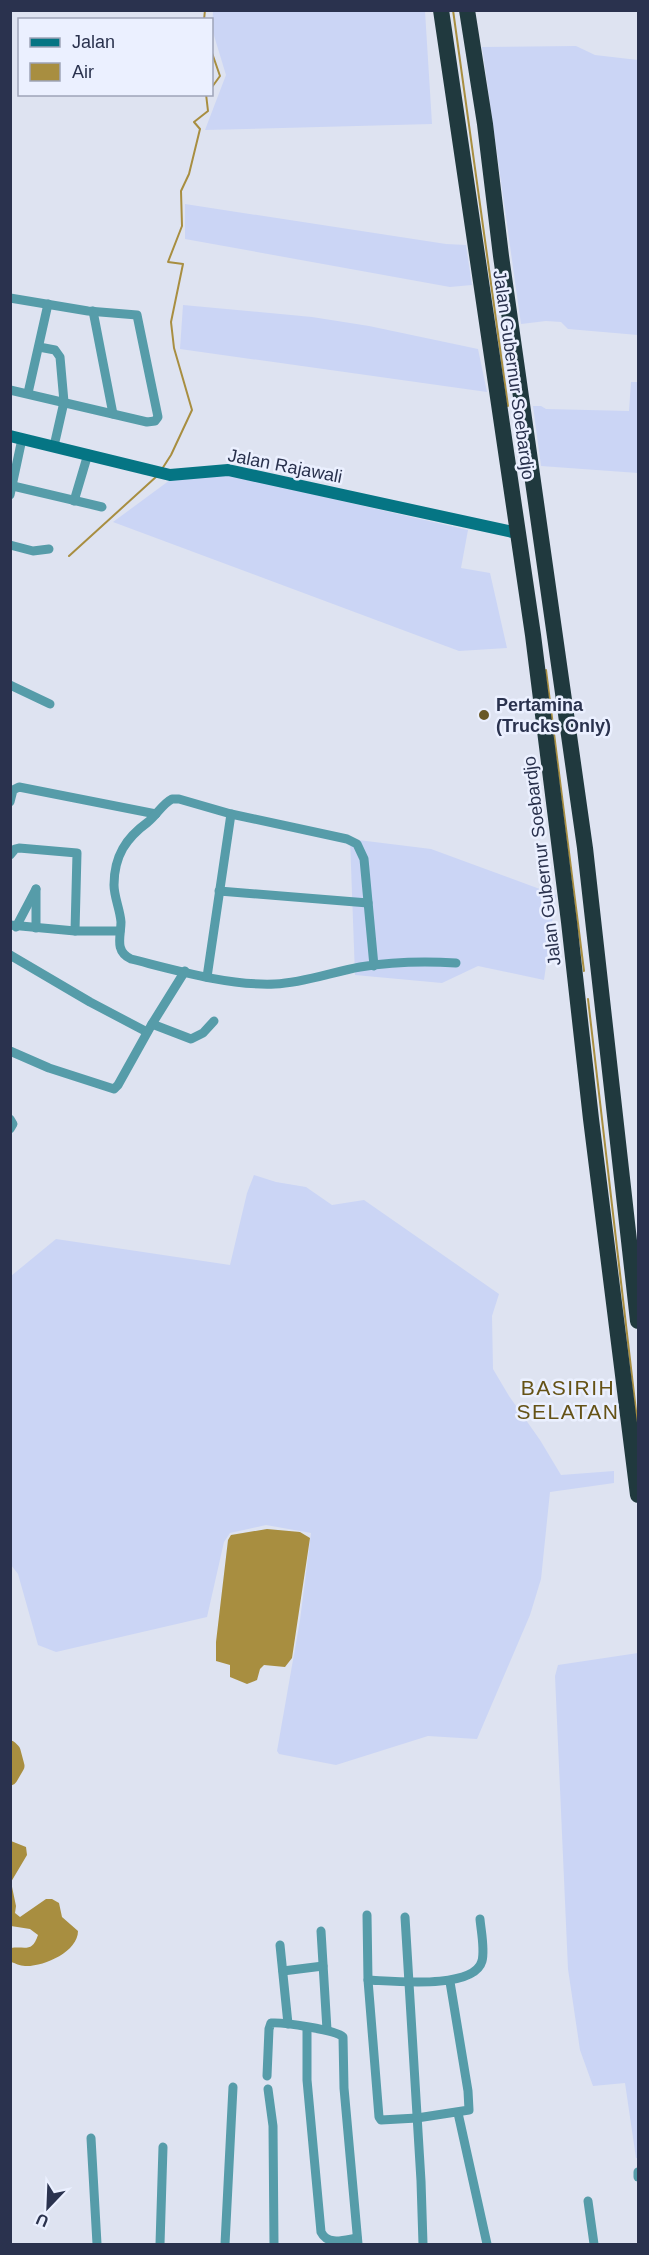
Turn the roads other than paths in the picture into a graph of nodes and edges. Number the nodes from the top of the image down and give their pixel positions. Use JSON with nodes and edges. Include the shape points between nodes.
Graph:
{"nodes":[{"id":1,"x":441,"y":10,"type":"edge"},
{"id":2,"x":467,"y":10,"type":"edge"},
{"id":3,"x":10,"y":298,"type":"edge"},
{"id":4,"x":48,"y":304,"type":"junction"},
{"id":5,"x":93,"y":311,"type":"junction"},
{"id":6,"x":39,"y":347,"type":"junction"},
{"id":7,"x":10,"y":390,"type":"edge"},
{"id":8,"x":28,"y":393,"type":"junction"},
{"id":9,"x":64,"y":402,"type":"junction"},
{"id":10,"x":113,"y":414,"type":"junction"},
{"id":11,"x":16,"y":438,"type":"edge"},
{"id":12,"x":54,"y":446,"type":"junction"},
{"id":13,"x":88,"y":454,"type":"junction"},
{"id":14,"x":12,"y":491,"type":"edge"},
{"id":15,"x":75,"y":501,"type":"junction"},
{"id":16,"x":102,"y":507,"type":"dead end"},
{"id":17,"x":517,"y":533,"type":"junction"},
{"id":18,"x":10,"y":545,"type":"edge"},
{"id":19,"x":49,"y":549,"type":"dead end"},
{"id":20,"x":13,"y":686,"type":"edge"},
{"id":21,"x":10,"y":698,"type":"edge"},
{"id":22,"x":50,"y":704,"type":"dead end"},
{"id":23,"x":10,"y":802,"type":"edge"},
{"id":24,"x":156,"y":814,"type":"junction"},
{"id":25,"x":231,"y":814,"type":"junction"},
{"id":26,"x":10,"y":855,"type":"edge"},
{"id":27,"x":219,"y":891,"type":"junction"},
{"id":28,"x":368,"y":903,"type":"junction"},
{"id":29,"x":13,"y":928,"type":"edge"},
{"id":30,"x":36,"y":928,"type":"junction"},
{"id":31,"x":75,"y":931,"type":"junction"},
{"id":32,"x":120,"y":932,"type":"junction"},
{"id":33,"x":10,"y":955,"type":"edge"},
{"id":34,"x":456,"y":963,"type":"dead end"},
{"id":35,"x":374,"y":966,"type":"junction"},
{"id":36,"x":185,"y":971,"type":"junction"},
{"id":37,"x":207,"y":977,"type":"junction"},
{"id":38,"x":601,"y":985,"type":"junction"},
{"id":39,"x":577,"y":989,"type":"junction"},
{"id":40,"x":214,"y":1021,"type":"dead end"},
{"id":41,"x":150,"y":1028,"type":"junction"},
{"id":42,"x":10,"y":1051,"type":"edge"},
{"id":43,"x":10,"y":1119,"type":"edge"},
{"id":44,"x":10,"y":1129,"type":"edge"},
{"id":45,"x":639,"y":1321,"type":"edge"},
{"id":46,"x":639,"y":1495,"type":"edge"},
{"id":47,"x":367,"y":1915,"type":"dead end"},
{"id":48,"x":405,"y":1917,"type":"dead end"},
{"id":49,"x":480,"y":1919,"type":"dead end"},
{"id":50,"x":321,"y":1931,"type":"dead end"},
{"id":51,"x":280,"y":1944,"type":"dead end"},
{"id":52,"x":323,"y":1966,"type":"junction"},
{"id":53,"x":283,"y":1971,"type":"junction"},
{"id":54,"x":368,"y":1980,"type":"junction"},
{"id":55,"x":408,"y":1980,"type":"junction"},
{"id":56,"x":450,"y":1982,"type":"junction"},
{"id":57,"x":288,"y":2024,"type":"junction"},
{"id":58,"x":307,"y":2028,"type":"junction"},
{"id":59,"x":327,"y":2030,"type":"junction"},
{"id":60,"x":267,"y":2076,"type":"dead end"},
{"id":61,"x":233,"y":2087,"type":"dead end"},
{"id":62,"x":268,"y":2090,"type":"dead end"},
{"id":63,"x":458,"y":2113,"type":"junction"},
{"id":64,"x":417,"y":2118,"type":"junction"},
{"id":65,"x":91,"y":2138,"type":"dead end"},
{"id":66,"x":163,"y":2147,"type":"dead end"},
{"id":67,"x":588,"y":2201,"type":"dead end"},
{"id":68,"x":358,"y":2241,"type":"edge"},
{"id":69,"x":98,"y":2244,"type":"edge"},
{"id":70,"x":160,"y":2244,"type":"edge"},
{"id":71,"x":225,"y":2244,"type":"edge"},
{"id":72,"x":274,"y":2244,"type":"edge"},
{"id":73,"x":423,"y":2244,"type":"edge"},
{"id":74,"x":487,"y":2244,"type":"edge"},
{"id":75,"x":594,"y":2244,"type":"edge"}],
"edges":[{"from":1,"to":17,"type":"highway","name":"Jalan Gubernur Soebardjo"},
{"from":2,"to":38,"type":"highway","name":"Jalan Gubernur Soebardjo","via":[[486,124]]},
{"from":3,"to":4,"type":"street"},
{"from":4,"to":5,"type":"street"},
{"from":4,"to":6,"type":"street"},
{"from":5,"to":10,"type":"street"},
{"from":5,"to":10,"type":"street","via":[[136,315],[158,417],[147,422]]},
{"from":6,"to":8,"type":"street"},
{"from":6,"to":9,"type":"street","via":[[59,354]]},
{"from":7,"to":8,"type":"street"},
{"from":8,"to":9,"type":"street"},
{"from":9,"to":10,"type":"street"},
{"from":9,"to":12,"type":"street"},
{"from":11,"to":12,"type":"street","name":"Jalan Rajawali"},
{"from":11,"to":14,"type":"street"},
{"from":12,"to":13,"type":"street","name":"Jalan Rajawali"},
{"from":13,"to":15,"type":"street"},
{"from":13,"to":17,"type":"street","name":"Jalan Rajawali","via":[[170,475],[228,470]]},
{"from":14,"to":15,"type":"street"},
{"from":15,"to":16,"type":"street"},
{"from":17,"to":39,"type":"highway","name":"Jalan Gubernur Soebardjo","via":[[535,645]]},
{"from":18,"to":19,"type":"street","via":[[33,551]]},
{"from":20,"to":21,"type":"street"},
{"from":20,"to":22,"type":"street"},
{"from":23,"to":24,"type":"street","via":[[13,790],[20,787]]},
{"from":24,"to":25,"type":"street","via":[[168,801],[179,799]]},
{"from":24,"to":32,"type":"street","via":[[127,840],[116,865],[114,884]]},
{"from":25,"to":27,"type":"street"},
{"from":25,"to":28,"type":"street","via":[[357,844],[364,859]]},
{"from":26,"to":31,"type":"street","via":[[17,848],[77,853]]},
{"from":27,"to":28,"type":"street"},
{"from":27,"to":37,"type":"street"},
{"from":28,"to":35,"type":"street"},
{"from":29,"to":30,"type":"street"},
{"from":29,"to":30,"type":"street","via":[[36,889]]},
{"from":30,"to":31,"type":"street"},
{"from":31,"to":32,"type":"street"},
{"from":32,"to":36,"type":"street","via":[[120,947],[126,957]]},
{"from":33,"to":41,"type":"street","via":[[90,1002]]},
{"from":34,"to":35,"type":"street"},
{"from":35,"to":37,"type":"street","via":[[278,984]]},
{"from":36,"to":37,"type":"street"},
{"from":36,"to":41,"type":"street"},
{"from":38,"to":39,"type":"highway"},
{"from":38,"to":45,"type":"highway","name":"Jalan Gubernur Soebardjo"},
{"from":39,"to":46,"type":"highway","name":"Jalan Gubernur Soebardjo"},
{"from":40,"to":41,"type":"street","via":[[203,1034],[191,1039]]},
{"from":41,"to":42,"type":"street","via":[[112,1090]]},
{"from":43,"to":44,"type":"street"},
{"from":47,"to":54,"type":"street"},
{"from":48,"to":55,"type":"street"},
{"from":49,"to":56,"type":"street","via":[[482,1962],[471,1974]]},
{"from":50,"to":52,"type":"street"},
{"from":51,"to":53,"type":"street"},
{"from":52,"to":53,"type":"street"},
{"from":52,"to":59,"type":"street"},
{"from":53,"to":57,"type":"street"},
{"from":54,"to":55,"type":"street"},
{"from":54,"to":64,"type":"street","via":[[379,2117]]},
{"from":55,"to":56,"type":"street"},
{"from":55,"to":64,"type":"street"},
{"from":56,"to":63,"type":"street","via":[[468,2091],[469,2110]]},
{"from":57,"to":58,"type":"street"},
{"from":57,"to":60,"type":"street","via":[[270,2025]]},
{"from":58,"to":59,"type":"street"},
{"from":58,"to":68,"type":"street","via":[[307,2080],[321,2232],[329,2241]]},
{"from":59,"to":68,"type":"street","via":[[343,2037]]},
{"from":61,"to":71,"type":"street"},
{"from":62,"to":72,"type":"street","via":[[273,2126]]},
{"from":63,"to":64,"type":"street"},
{"from":63,"to":74,"type":"street"},
{"from":64,"to":73,"type":"street"},
{"from":65,"to":69,"type":"street"},
{"from":66,"to":70,"type":"street"},
{"from":67,"to":75,"type":"street"}]}
